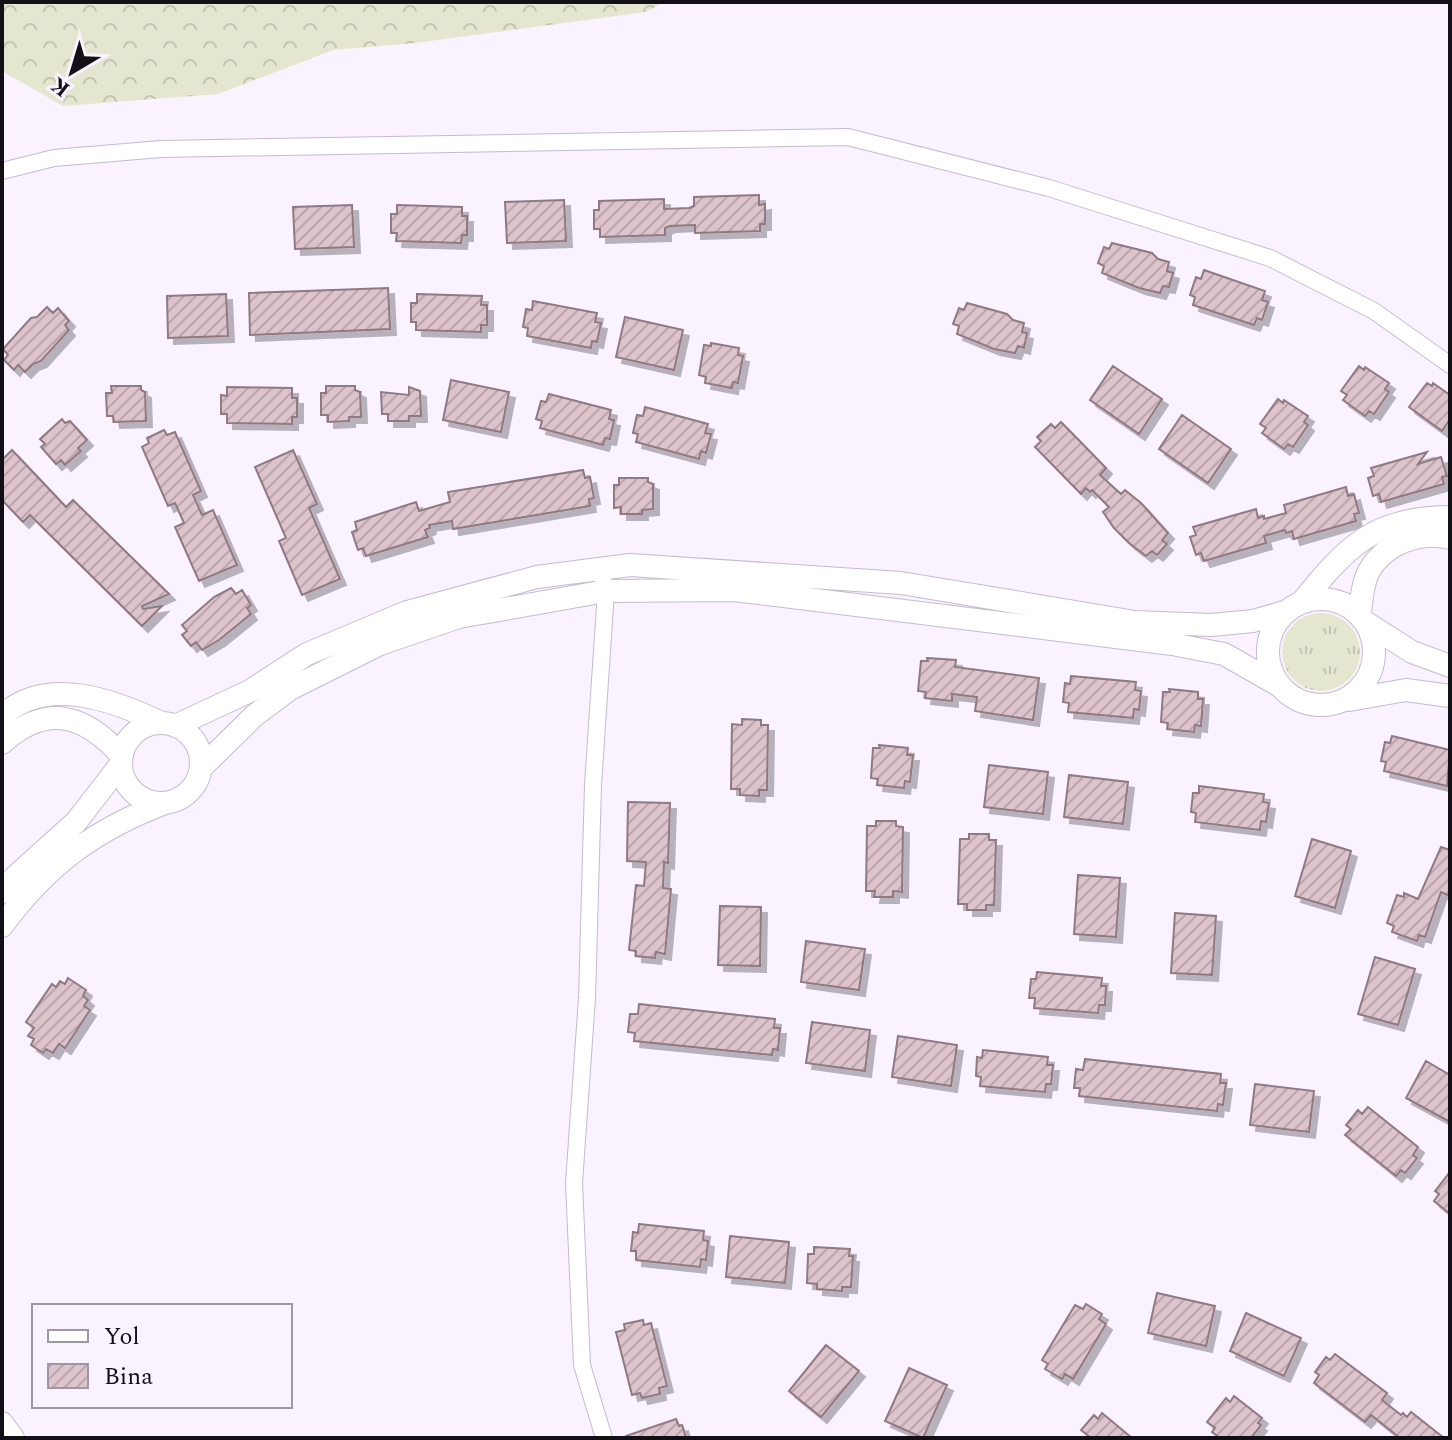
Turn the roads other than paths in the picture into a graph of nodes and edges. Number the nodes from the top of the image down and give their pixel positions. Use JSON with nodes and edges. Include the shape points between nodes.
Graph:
{"nodes":[{"id":1,"x":2,"y":171,"type":"edge"},
{"id":2,"x":1450,"y":365,"type":"edge"},
{"id":3,"x":1450,"y":517,"type":"edge"},
{"id":4,"x":1450,"y":538,"type":"edge"},
{"id":5,"x":603,"y":580,"type":"junction"},
{"id":6,"x":1295,"y":606,"type":"junction"},
{"id":7,"x":1362,"y":619,"type":"junction"},
{"id":8,"x":1450,"y":666,"type":"edge"},
{"id":9,"x":1280,"y":686,"type":"junction"},
{"id":10,"x":1450,"y":696,"type":"edge"},
{"id":11,"x":1344,"y":701,"type":"junction"},
{"id":12,"x":2,"y":716,"type":"edge"},
{"id":13,"x":169,"y":724,"type":"junction"},
{"id":14,"x":2,"y":743,"type":"edge"},
{"id":15,"x":122,"y":760,"type":"junction"},
{"id":16,"x":201,"y":768,"type":"junction"},
{"id":17,"x":165,"y":803,"type":"junction"},
{"id":18,"x":2,"y":892,"type":"edge"},
{"id":19,"x":2,"y":926,"type":"edge"},
{"id":20,"x":2,"y":1423,"type":"edge"},
{"id":21,"x":13,"y":1438,"type":"edge"},
{"id":22,"x":604,"y":1438,"type":"edge"}],
"edges":[{"from":1,"to":2,"type":"street","via":[[54,158],[161,149],[848,137],[1049,188],[1270,258],[1374,311]]},
{"from":3,"to":6,"type":"street","via":[[1401,520],[1372,534],[1341,557]]},
{"from":4,"to":7,"type":"street","via":[[1408,538],[1380,556],[1368,574]]},
{"from":5,"to":6,"type":"street","via":[[630,565],[901,583],[1135,622],[1211,625],[1253,621]]},
{"from":5,"to":9,"type":"street","via":[[734,590],[1172,644],[1224,654]]},
{"from":5,"to":13,"type":"street","via":[[537,577],[407,612],[307,654],[250,691]]},
{"from":5,"to":16,"type":"street","via":[[459,617],[380,644],[290,689]]},
{"from":5,"to":22,"type":"street","via":[[587,998],[574,1183],[582,1365]]},
{"from":6,"to":7,"type":"street","via":[[1335,601]]},
{"from":6,"to":9,"type":"street","via":[[1277,623],[1269,646],[1271,671]]},
{"from":7,"to":8,"type":"street","via":[[1412,652]]},
{"from":7,"to":11,"type":"street","via":[[1373,639],[1374,657],[1370,675]]},
{"from":9,"to":11,"type":"street","via":[[1307,704]]},
{"from":10,"to":11,"type":"street","via":[[1406,690]]},
{"from":12,"to":13,"type":"street","via":[[22,702],[82,694]]},
{"from":13,"to":15,"type":"street","via":[[138,731],[129,739]]},
{"from":13,"to":16,"type":"street","via":[[195,742]]},
{"from":14,"to":15,"type":"street","via":[[42,718],[72,719],[91,726]]},
{"from":15,"to":17,"type":"street","via":[[129,788],[139,797]]},
{"from":15,"to":18,"type":"street","via":[[76,822]]},
{"from":16,"to":17,"type":"street","via":[[189,792]]},
{"from":17,"to":19,"type":"street","via":[[99,832],[60,861]]},
{"from":20,"to":21,"type":"street"}]}
